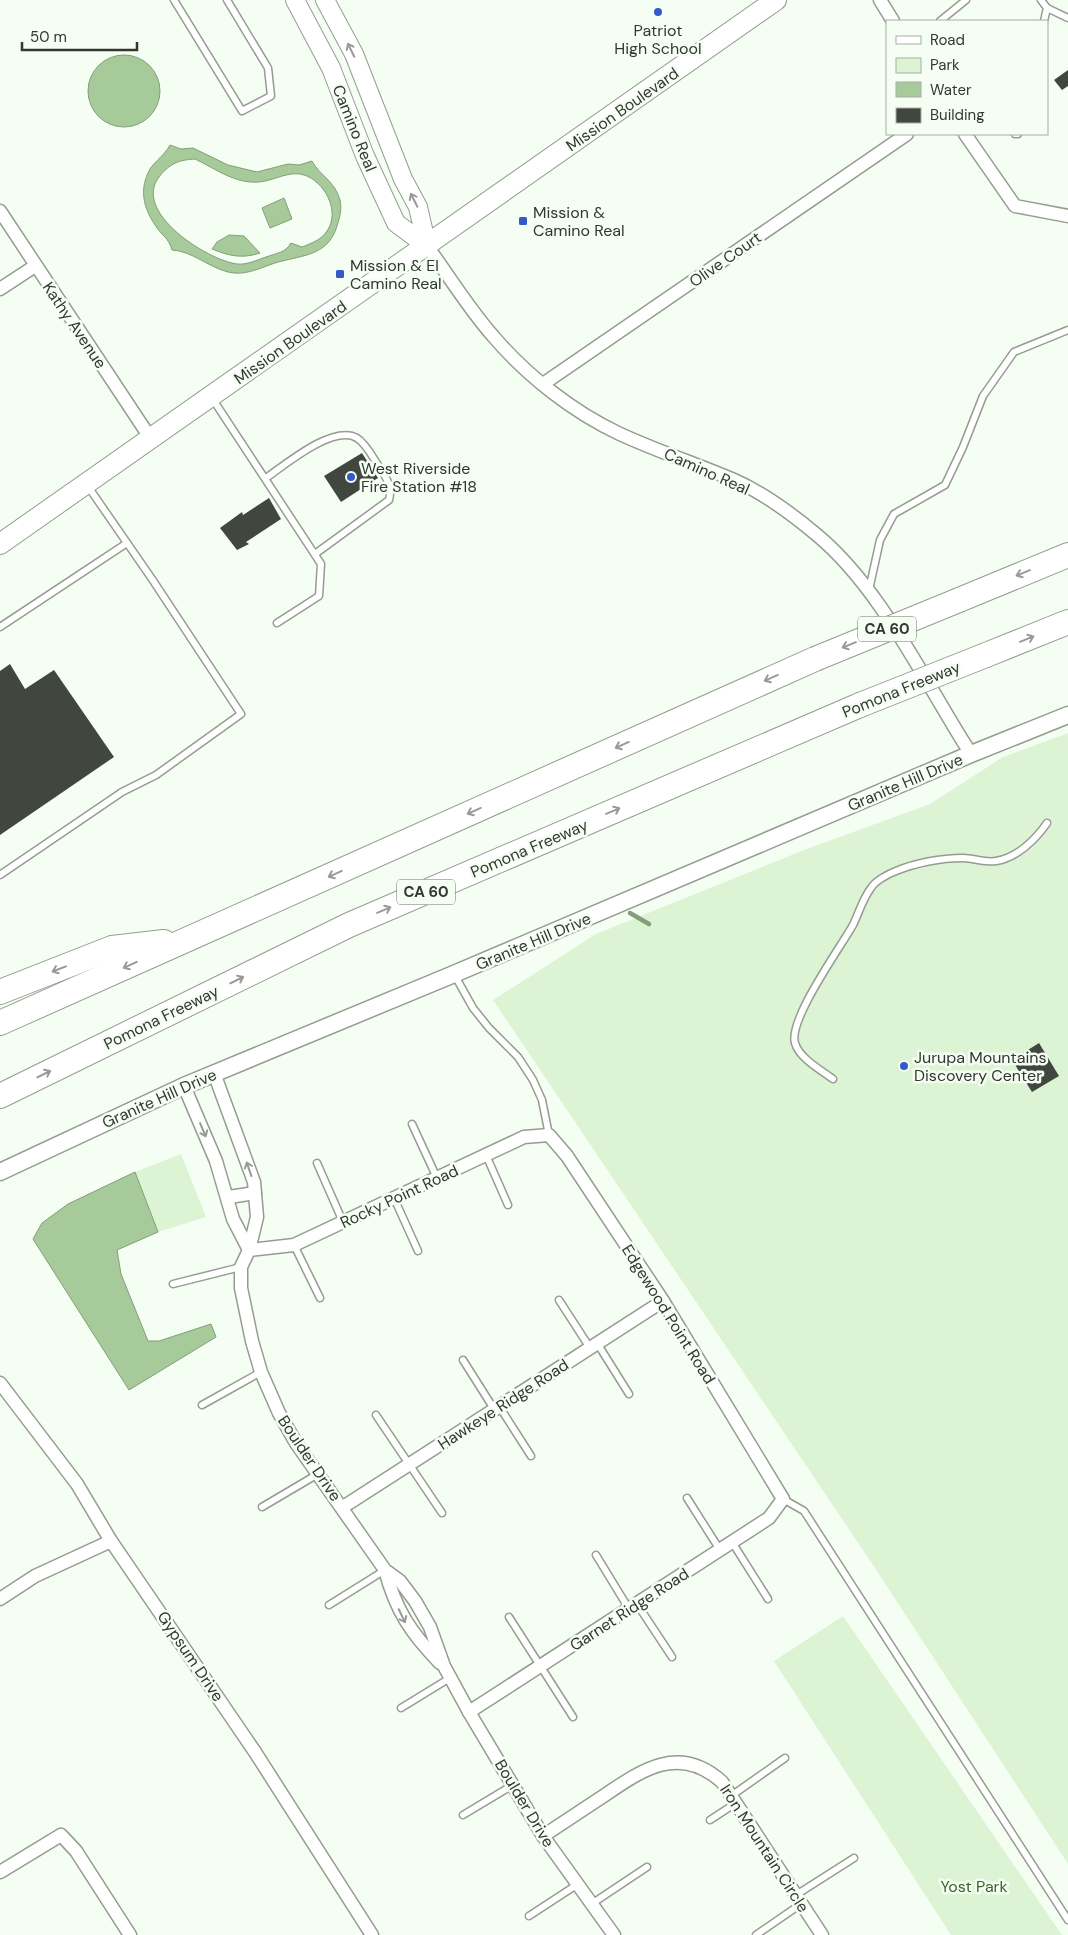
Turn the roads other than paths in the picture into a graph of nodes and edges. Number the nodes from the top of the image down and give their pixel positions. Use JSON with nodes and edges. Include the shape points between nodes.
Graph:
{"nodes":[{"id":1,"x":174,"y":0,"type":"edge"},
{"id":2,"x":227,"y":0,"type":"edge"},
{"id":3,"x":295,"y":0,"type":"edge"},
{"id":4,"x":325,"y":0,"type":"edge"},
{"id":5,"x":776,"y":0,"type":"edge"},
{"id":6,"x":880,"y":0,"type":"edge"},
{"id":7,"x":966,"y":0,"type":"edge"},
{"id":8,"x":1041,"y":0,"type":"edge"},
{"id":9,"x":1047,"y":8,"type":"junction"},
{"id":10,"x":1068,"y":18,"type":"edge"},
{"id":11,"x":892,"y":20,"type":"edge"},
{"id":12,"x":941,"y":20,"type":"edge"},
{"id":13,"x":1044,"y":20,"type":"edge"},
{"id":14,"x":907,"y":135,"type":"edge"},
{"id":15,"x":966,"y":135,"type":"edge"},
{"id":16,"x":0,"y":211,"type":"edge"},
{"id":17,"x":1068,"y":216,"type":"edge"},
{"id":18,"x":427,"y":246,"type":"junction"},
{"id":19,"x":35,"y":266,"type":"junction"},
{"id":20,"x":0,"y":289,"type":"edge"},
{"id":21,"x":1068,"y":330,"type":"edge"},
{"id":22,"x":543,"y":384,"type":"junction"},
{"id":23,"x":211,"y":397,"type":"junction"},
{"id":24,"x":151,"y":439,"type":"junction"},
{"id":25,"x":266,"y":478,"type":"junction"},
{"id":26,"x":86,"y":484,"type":"junction"},
{"id":27,"x":127,"y":543,"type":"junction"},
{"id":28,"x":0,"y":544,"type":"edge"},
{"id":29,"x":315,"y":554,"type":"junction"},
{"id":30,"x":1068,"y":554,"type":"edge"},
{"id":31,"x":869,"y":590,"type":"junction"},
{"id":32,"x":1068,"y":622,"type":"edge"},
{"id":33,"x":277,"y":623,"type":"dead end"},
{"id":34,"x":0,"y":627,"type":"edge"},
{"id":35,"x":1068,"y":716,"type":"edge"},
{"id":36,"x":971,"y":754,"type":"junction"},
{"id":37,"x":1046,"y":823,"type":"dead end"},
{"id":38,"x":0,"y":875,"type":"edge"},
{"id":39,"x":191,"y":939,"type":"junction"},
{"id":40,"x":454,"y":974,"type":"junction"},
{"id":41,"x":0,"y":992,"type":"edge"},
{"id":42,"x":0,"y":1022,"type":"edge"},
{"id":43,"x":214,"y":1073,"type":"junction"},
{"id":44,"x":833,"y":1079,"type":"dead end"},
{"id":45,"x":184,"y":1086,"type":"junction"},
{"id":46,"x":0,"y":1096,"type":"edge"},
{"id":47,"x":412,"y":1124,"type":"dead end"},
{"id":48,"x":548,"y":1135,"type":"junction"},
{"id":49,"x":486,"y":1155,"type":"junction"},
{"id":50,"x":318,"y":1163,"type":"dead end"},
{"id":51,"x":0,"y":1172,"type":"edge"},
{"id":52,"x":437,"y":1178,"type":"junction"},
{"id":53,"x":254,"y":1193,"type":"junction"},
{"id":54,"x":229,"y":1197,"type":"junction"},
{"id":55,"x":394,"y":1198,"type":"junction"},
{"id":56,"x":508,"y":1205,"type":"dead end"},
{"id":57,"x":343,"y":1222,"type":"junction"},
{"id":58,"x":294,"y":1245,"type":"junction"},
{"id":59,"x":248,"y":1250,"type":"junction"},
{"id":60,"x":418,"y":1251,"type":"dead end"},
{"id":61,"x":241,"y":1267,"type":"junction"},
{"id":62,"x":173,"y":1284,"type":"dead end"},
{"id":63,"x":320,"y":1298,"type":"dead end"},
{"id":64,"x":559,"y":1300,"type":"dead end"},
{"id":65,"x":663,"y":1301,"type":"junction"},
{"id":66,"x":594,"y":1345,"type":"junction"},
{"id":67,"x":463,"y":1360,"type":"dead end"},
{"id":68,"x":261,"y":1372,"type":"junction"},
{"id":69,"x":0,"y":1383,"type":"edge"},
{"id":70,"x":629,"y":1394,"type":"dead end"},
{"id":71,"x":202,"y":1405,"type":"dead end"},
{"id":72,"x":497,"y":1408,"type":"junction"},
{"id":73,"x":376,"y":1415,"type":"dead end"},
{"id":74,"x":531,"y":1456,"type":"dead end"},
{"id":75,"x":410,"y":1464,"type":"junction"},
{"id":76,"x":318,"y":1474,"type":"junction"},
{"id":77,"x":687,"y":1498,"type":"dead end"},
{"id":78,"x":783,"y":1499,"type":"junction"},
{"id":79,"x":262,"y":1507,"type":"dead end"},
{"id":80,"x":343,"y":1507,"type":"junction"},
{"id":81,"x":442,"y":1513,"type":"dead end"},
{"id":82,"x":111,"y":1541,"type":"junction"},
{"id":83,"x":732,"y":1542,"type":"junction"},
{"id":84,"x":720,"y":1550,"type":"junction"},
{"id":85,"x":596,"y":1556,"type":"dead end"},
{"id":86,"x":386,"y":1570,"type":"junction"},
{"id":87,"x":0,"y":1599,"type":"edge"},
{"id":88,"x":768,"y":1599,"type":"dead end"},
{"id":89,"x":329,"y":1605,"type":"dead end"},
{"id":90,"x":633,"y":1606,"type":"junction"},
{"id":91,"x":509,"y":1617,"type":"dead end"},
{"id":92,"x":672,"y":1657,"type":"dead end"},
{"id":93,"x":444,"y":1666,"type":"junction"},
{"id":94,"x":541,"y":1667,"type":"junction"},
{"id":95,"x":450,"y":1678,"type":"junction"},
{"id":96,"x":401,"y":1708,"type":"dead end"},
{"id":97,"x":469,"y":1712,"type":"junction"},
{"id":98,"x":573,"y":1717,"type":"dead end"},
{"id":99,"x":785,"y":1758,"type":"dead end"},
{"id":100,"x":513,"y":1785,"type":"junction"},
{"id":101,"x":734,"y":1800,"type":"junction"},
{"id":102,"x":463,"y":1815,"type":"dead end"},
{"id":103,"x":710,"y":1820,"type":"dead end"},
{"id":104,"x":543,"y":1836,"type":"junction"},
{"id":105,"x":854,"y":1858,"type":"dead end"},
{"id":106,"x":647,"y":1867,"type":"dead end"},
{"id":107,"x":0,"y":1872,"type":"edge"},
{"id":108,"x":578,"y":1884,"type":"junction"},
{"id":109,"x":799,"y":1900,"type":"junction"},
{"id":110,"x":593,"y":1904,"type":"junction"},
{"id":111,"x":529,"y":1916,"type":"dead end"},
{"id":112,"x":1068,"y":1920,"type":"edge"},
{"id":113,"x":130,"y":1935,"type":"edge"},
{"id":114,"x":372,"y":1935,"type":"edge"},
{"id":115,"x":614,"y":1935,"type":"edge"},
{"id":116,"x":756,"y":1935,"type":"edge"},
{"id":117,"x":822,"y":1935,"type":"edge"}],
"edges":[{"from":1,"to":2,"type":"lane","via":[[242,111],[270,96],[268,68]]},
{"from":3,"to":18,"type":"main road","name":"Camino Real","via":[[331,68],[365,156],[396,223]]},
{"from":18,"to":4,"type":"main road","name":"Camino Real","one_way":true,"via":[[418,207],[403,179],[354,54]]},
{"from":5,"to":18,"type":"main road","name":"Mission Boulevard"},
{"from":6,"to":11,"type":"street"},
{"from":7,"to":12,"type":"lane"},
{"from":8,"to":9,"type":"lane"},
{"from":9,"to":10,"type":"lane"},
{"from":9,"to":13,"type":"lane"},
{"from":14,"to":22,"type":"street","name":"Olive Court"},
{"from":15,"to":17,"type":"street","via":[[1015,206]]},
{"from":16,"to":19,"type":"street","name":"Kathy Avenue"},
{"from":18,"to":22,"type":"street","name":"Camino Real","via":[[492,335]]},
{"from":18,"to":23,"type":"main road","name":"Mission Boulevard"},
{"from":19,"to":20,"type":"street"},
{"from":19,"to":24,"type":"street","name":"Kathy Avenue"},
{"from":21,"to":31,"type":"lane","via":[[1014,352],[983,396],[945,485],[894,514],[880,540]]},
{"from":22,"to":31,"type":"street","name":"Camino Real","via":[[619,434],[736,481],[785,509],[840,556]]},
{"from":23,"to":24,"type":"main road","name":"Mission Boulevard"},
{"from":23,"to":25,"type":"lane"},
{"from":24,"to":26,"type":"main road","name":"Mission Boulevard"},
{"from":25,"to":29,"type":"lane"},
{"from":25,"to":29,"type":"lane","via":[[325,439],[345,435],[356,438],[383,472],[391,492],[388,500]]},
{"from":26,"to":27,"type":"lane"},
{"from":26,"to":28,"type":"main road","name":"Mission Boulevard"},
{"from":27,"to":34,"type":"lane"},
{"from":27,"to":38,"type":"lane","via":[[241,714],[156,775],[122,792]]},
{"from":29,"to":33,"type":"lane","via":[[321,564],[319,596]]},
{"from":30,"to":39,"type":"highway","number":"CA 60","one_way":true,"bridge":true,"via":[[815,659]]},
{"from":31,"to":36,"type":"street","name":"Camino Real"},
{"from":46,"to":32,"type":"highway","name":"Pomona Freeway","number":"CA 60","one_way":true,"bridge":true,"via":[[349,925],[860,705]]},
{"from":35,"to":36,"type":"street","name":"Granite Hill Drive"},
{"from":36,"to":40,"type":"street","name":"Granite Hill Drive"},
{"from":37,"to":44,"type":"lane","via":[[1036,839],[1009,857],[997,861],[964,858],[927,863],[895,871],[872,885],[860,903],[854,923],[801,1012],[795,1032],[794,1042],[800,1052]]},
{"from":39,"to":41,"type":"highway","one_way":true,"via":[[112,948]]},
{"from":39,"to":42,"type":"highway","number":"CA 60","one_way":true},
{"from":40,"to":43,"type":"street","name":"Granite Hill Drive"},
{"from":40,"to":48,"type":"lane","via":[[473,1008],[507,1043],[533,1080],[542,1100]]},
{"from":43,"to":45,"type":"street","name":"Granite Hill Drive"},
{"from":53,"to":43,"type":"street","name":"Boulder Drive","one_way":true,"via":[[254,1182]]},
{"from":45,"to":51,"type":"street","name":"Granite Hill Drive"},
{"from":45,"to":54,"type":"street","one_way":true},
{"from":47,"to":52,"type":"lane"},
{"from":48,"to":49,"type":"street","name":"Rocky Point Road","via":[[524,1137]]},
{"from":48,"to":65,"type":"street","name":"Edgewood Point Road","via":[[568,1156]]},
{"from":49,"to":52,"type":"street","name":"Rocky Point Road"},
{"from":49,"to":56,"type":"lane"},
{"from":50,"to":57,"type":"lane"},
{"from":52,"to":55,"type":"street","name":"Rocky Point Road"},
{"from":53,"to":54,"type":"street"},
{"from":53,"to":59,"type":"street","name":"Boulder Drive","via":[[257,1217]]},
{"from":54,"to":59,"type":"street","via":[[233,1219]]},
{"from":55,"to":57,"type":"street","name":"Rocky Point Road"},
{"from":55,"to":60,"type":"lane"},
{"from":57,"to":58,"type":"street","name":"Rocky Point Road"},
{"from":58,"to":59,"type":"street","name":"Rocky Point Road"},
{"from":58,"to":63,"type":"lane"},
{"from":59,"to":61,"type":"street","name":"Boulder Drive"},
{"from":61,"to":62,"type":"lane"},
{"from":61,"to":68,"type":"street","name":"Boulder Drive","via":[[241,1288]]},
{"from":64,"to":66,"type":"lane"},
{"from":65,"to":66,"type":"street","name":"Hawkeye Ridge Road"},
{"from":65,"to":78,"type":"street","name":"Edgewood Point Road"},
{"from":66,"to":70,"type":"lane"},
{"from":66,"to":72,"type":"street","name":"Hawkeye Ridge Road"},
{"from":67,"to":72,"type":"lane"},
{"from":68,"to":71,"type":"lane"},
{"from":68,"to":76,"type":"street","name":"Boulder Drive","via":[[279,1413]]},
{"from":69,"to":82,"type":"street","name":"Gypsum Drive","via":[[77,1484]]},
{"from":72,"to":74,"type":"lane"},
{"from":72,"to":75,"type":"street","name":"Hawkeye Ridge Road"},
{"from":73,"to":75,"type":"lane"},
{"from":75,"to":80,"type":"street","name":"Hawkeye Ridge Road"},
{"from":75,"to":81,"type":"lane"},
{"from":76,"to":79,"type":"lane"},
{"from":76,"to":80,"type":"street","name":"Boulder Drive"},
{"from":77,"to":84,"type":"lane"},
{"from":78,"to":83,"type":"street","name":"Garnet Ridge Road","via":[[769,1518]]},
{"from":78,"to":112,"type":"lane","via":[[804,1511]]},
{"from":80,"to":86,"type":"street","name":"Boulder Drive"},
{"from":82,"to":87,"type":"street","via":[[35,1576]]},
{"from":82,"to":114,"type":"street","name":"Gypsum Drive","via":[[256,1752]]},
{"from":83,"to":84,"type":"street","name":"Garnet Ridge Road"},
{"from":83,"to":88,"type":"lane"},
{"from":84,"to":90,"type":"street","name":"Garnet Ridge Road"},
{"from":85,"to":90,"type":"lane"},
{"from":86,"to":89,"type":"lane"},
{"from":86,"to":93,"type":"street","name":"Boulder Drive","via":[[415,1601],[430,1627]]},
{"from":86,"to":93,"type":"street","name":"Boulder Drive","one_way":true,"via":[[392,1596],[406,1623]]},
{"from":90,"to":92,"type":"lane"},
{"from":90,"to":94,"type":"street","name":"Garnet Ridge Road"},
{"from":91,"to":94,"type":"lane"},
{"from":93,"to":95,"type":"street","name":"Boulder Drive"},
{"from":94,"to":97,"type":"street","name":"Garnet Ridge Road"},
{"from":94,"to":98,"type":"lane"},
{"from":95,"to":96,"type":"lane"},
{"from":95,"to":97,"type":"street","name":"Boulder Drive"},
{"from":97,"to":100,"type":"street","name":"Boulder Drive"},
{"from":99,"to":101,"type":"lane"},
{"from":100,"to":102,"type":"lane"},
{"from":100,"to":104,"type":"street","name":"Boulder Drive"},
{"from":101,"to":103,"type":"lane"},
{"from":101,"to":104,"type":"street","name":"Iron Mountain Circle","via":[[712,1772],[696,1764],[673,1762],[656,1765],[633,1776]]},
{"from":101,"to":109,"type":"street","name":"Iron Mountain Circle"},
{"from":104,"to":108,"type":"street","name":"Boulder Drive"},
{"from":105,"to":109,"type":"lane"},
{"from":106,"to":110,"type":"lane"},
{"from":107,"to":113,"type":"street","via":[[61,1835],[76,1851]]},
{"from":108,"to":110,"type":"street","name":"Boulder Drive"},
{"from":108,"to":111,"type":"lane"},
{"from":109,"to":116,"type":"lane"},
{"from":109,"to":117,"type":"street","name":"Iron Mountain Circle"},
{"from":110,"to":115,"type":"street","name":"Boulder Drive"}]}
